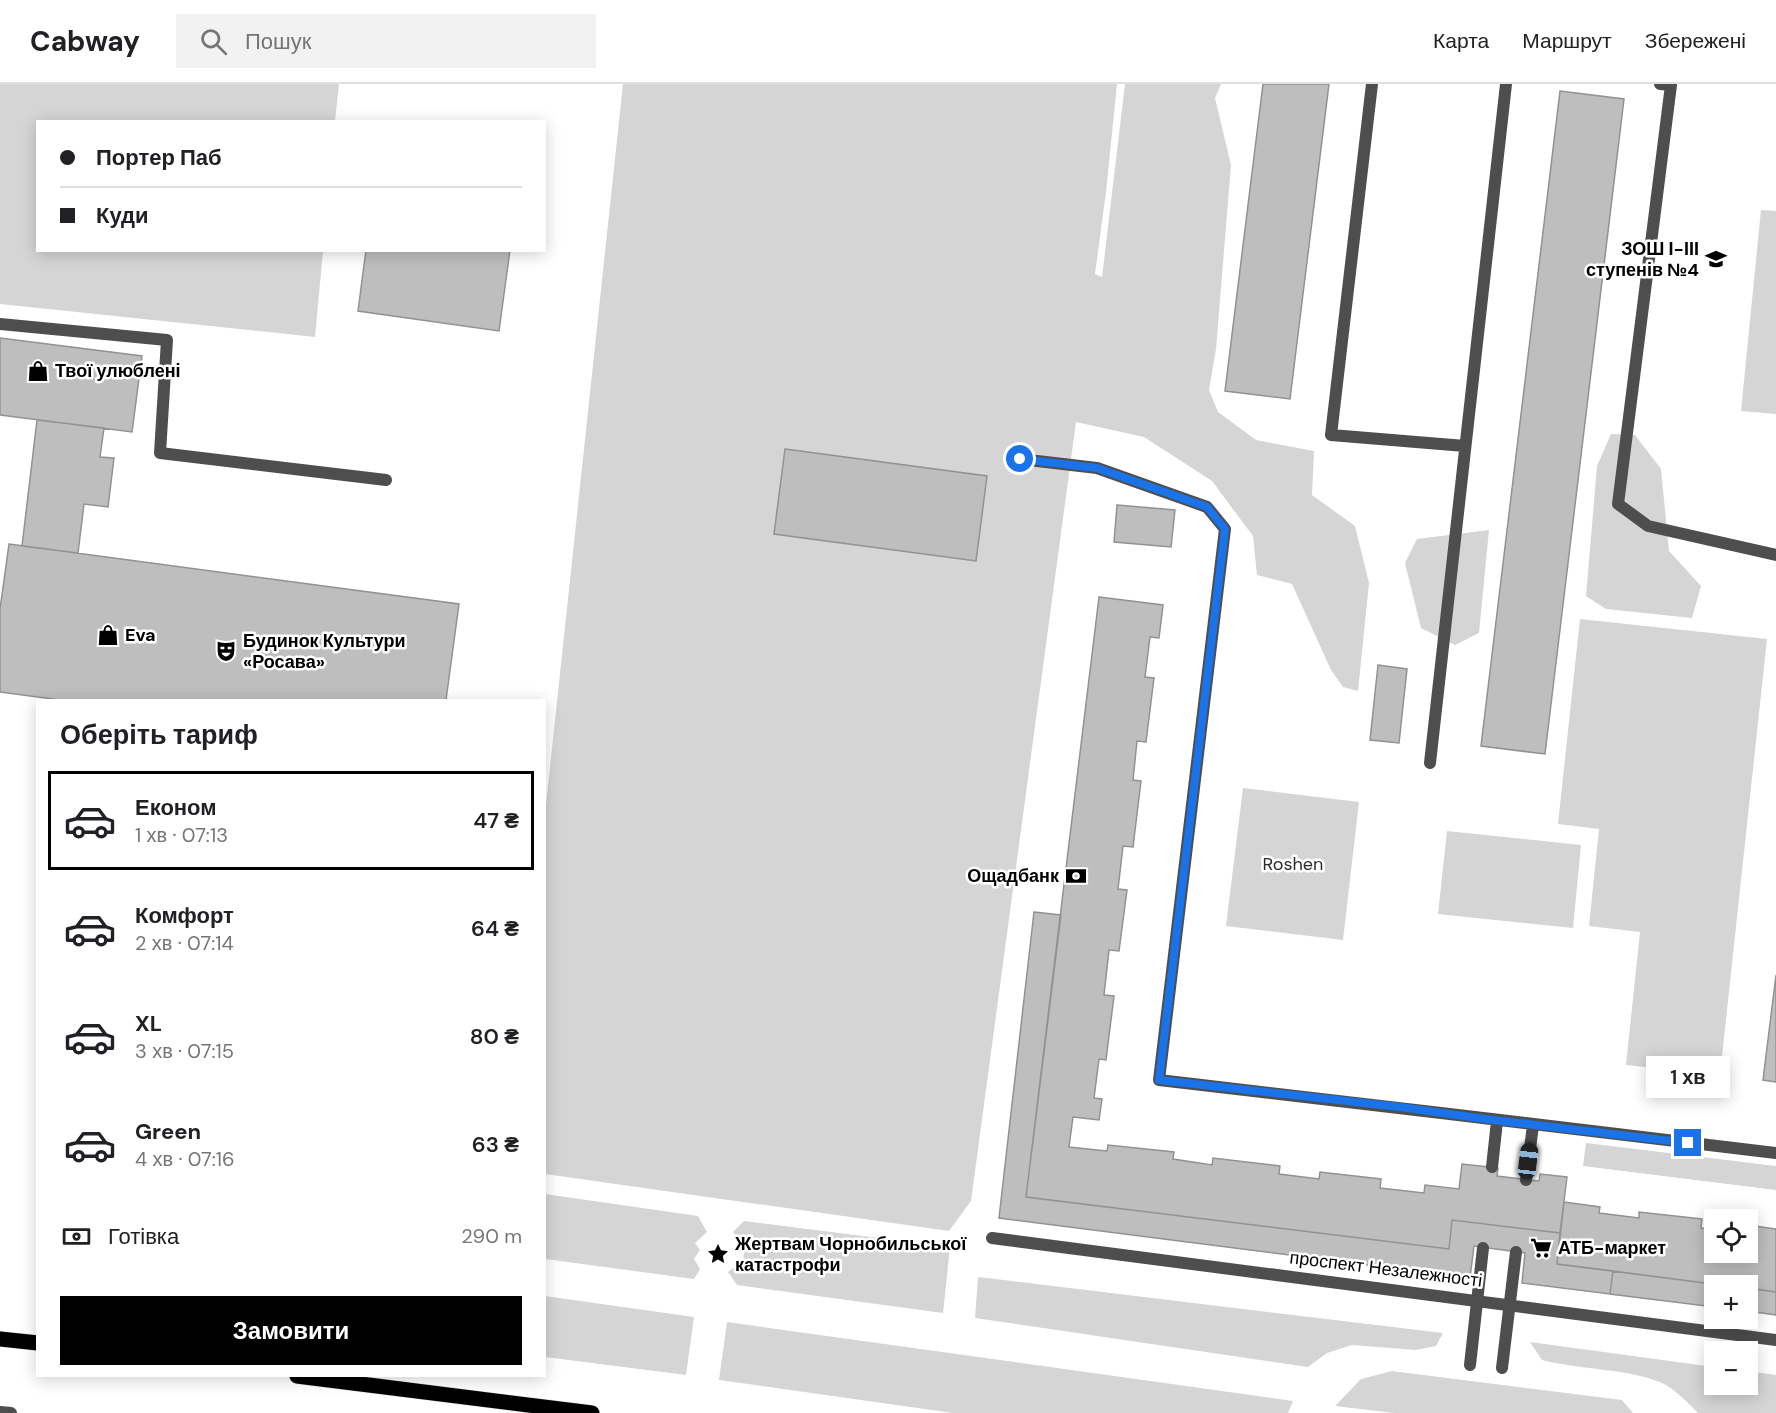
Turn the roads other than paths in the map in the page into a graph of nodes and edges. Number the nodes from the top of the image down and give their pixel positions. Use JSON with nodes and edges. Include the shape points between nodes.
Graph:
{"nodes":[{"id":1,"x":1372,"y":84,"type":"edge"},
{"id":2,"x":1506,"y":84,"type":"edge"},
{"id":3,"x":1660,"y":84,"type":"edge"},
{"id":4,"x":0,"y":324,"type":"edge"},
{"id":5,"x":1465,"y":446,"type":"junction"},
{"id":6,"x":1020,"y":459,"type":"dead end"},
{"id":7,"x":387,"y":480,"type":"dead end"},
{"id":8,"x":1776,"y":555,"type":"edge"},
{"id":9,"x":1430,"y":763,"type":"dead end"},
{"id":10,"x":1497,"y":1120,"type":"junction"},
{"id":11,"x":1533,"y":1125,"type":"junction"},
{"id":12,"x":1776,"y":1153,"type":"edge"},
{"id":13,"x":1492,"y":1167,"type":"dead end"},
{"id":14,"x":1526,"y":1180,"type":"dead end"},
{"id":15,"x":992,"y":1238,"type":"dead end"},
{"id":16,"x":1483,"y":1248,"type":"dead end"},
{"id":17,"x":1516,"y":1252,"type":"dead end"},
{"id":18,"x":1477,"y":1301,"type":"junction"},
{"id":19,"x":1510,"y":1305,"type":"junction"},
{"id":20,"x":0,"y":1339,"type":"edge"},
{"id":21,"x":1776,"y":1340,"type":"edge"},
{"id":22,"x":36,"y":1343,"type":"edge"},
{"id":23,"x":1470,"y":1365,"type":"dead end"},
{"id":24,"x":1502,"y":1368,"type":"dead end"},
{"id":25,"x":305,"y":1377,"type":"edge"},
{"id":26,"x":0,"y":1412,"type":"edge"},
{"id":27,"x":11,"y":1413,"type":"edge"},
{"id":28,"x":592,"y":1413,"type":"edge"}],
"edges":[{"from":1,"to":5,"type":"street","via":[[1331,435]]},
{"from":2,"to":5,"type":"street"},
{"from":3,"to":8,"type":"street","via":[[1671,86],[1618,504],[1648,526]]},
{"from":4,"to":7,"type":"street","via":[[167,340],[160,453]]},
{"from":5,"to":9,"type":"street"},
{"from":6,"to":10,"type":"street","via":[[1097,468],[1207,507],[1225,529],[1159,1080]]},
{"from":10,"to":11,"type":"street"},
{"from":10,"to":13,"type":"street"},
{"from":11,"to":12,"type":"street"},
{"from":11,"to":14,"type":"street"},
{"from":15,"to":18,"type":"street","name":"проспект Незалежності"},
{"from":16,"to":18,"type":"street"},
{"from":17,"to":19,"type":"street"},
{"from":18,"to":19,"type":"street","name":"проспект Незалежності"},
{"from":18,"to":23,"type":"street"},
{"from":19,"to":21,"type":"street","name":"проспект Незалежності"},
{"from":19,"to":24,"type":"street"},
{"from":20,"to":22,"type":"main road"},
{"from":25,"to":28,"type":"main road"},
{"from":26,"to":27,"type":"street"}]}
